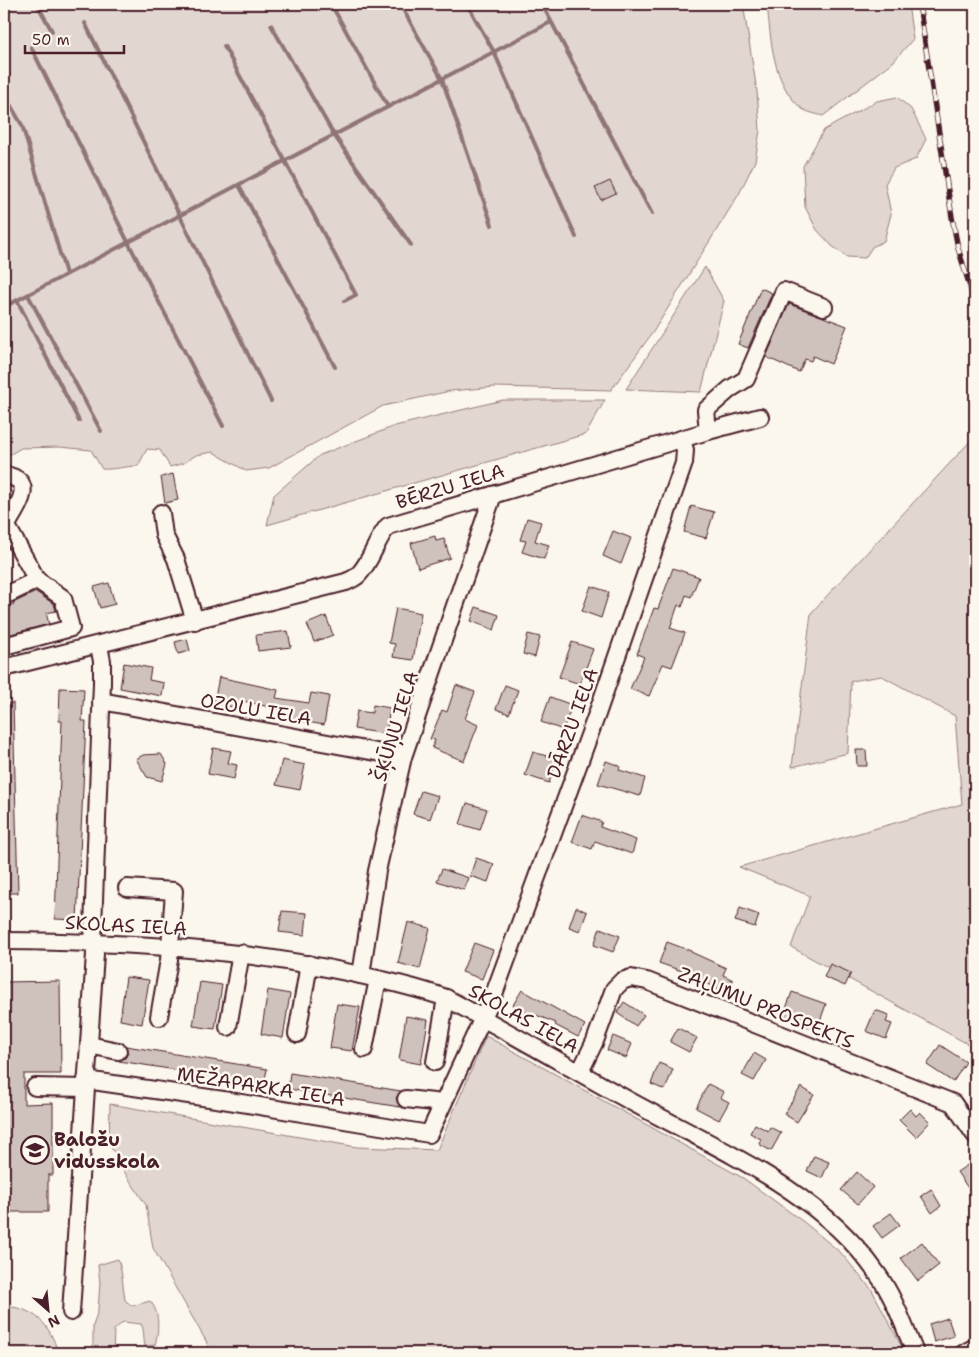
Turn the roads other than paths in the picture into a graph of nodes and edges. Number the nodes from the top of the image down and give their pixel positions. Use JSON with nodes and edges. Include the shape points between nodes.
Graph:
{"nodes":[{"id":1,"x":824,"y":307,"type":"dead end"},
{"id":2,"x":760,"y":417,"type":"dead end"},
{"id":3,"x":708,"y":431,"type":"junction"},
{"id":4,"x":682,"y":439,"type":"junction"},
{"id":5,"x":4,"y":475,"type":"edge"},
{"id":6,"x":493,"y":495,"type":"junction"},
{"id":7,"x":161,"y":513,"type":"dead end"},
{"id":8,"x":6,"y":528,"type":"edge"},
{"id":9,"x":37,"y":580,"type":"junction"},
{"id":10,"x":4,"y":596,"type":"edge"},
{"id":11,"x":195,"y":621,"type":"junction"},
{"id":12,"x":4,"y":646,"type":"edge"},
{"id":13,"x":99,"y":646,"type":"junction"},
{"id":14,"x":4,"y":668,"type":"edge"},
{"id":15,"x":101,"y":701,"type":"junction"},
{"id":16,"x":403,"y":757,"type":"junction"},
{"id":17,"x":127,"y":888,"type":"dead end"},
{"id":18,"x":4,"y":941,"type":"edge"},
{"id":19,"x":93,"y":942,"type":"junction"},
{"id":20,"x":170,"y":947,"type":"junction"},
{"id":21,"x":241,"y":953,"type":"junction"},
{"id":22,"x":309,"y":964,"type":"junction"},
{"id":23,"x":361,"y":975,"type":"junction"},
{"id":24,"x":378,"y":979,"type":"junction"},
{"id":25,"x":446,"y":998,"type":"junction"},
{"id":26,"x":159,"y":1017,"type":"dead end"},
{"id":27,"x":483,"y":1018,"type":"junction"},
{"id":28,"x":228,"y":1027,"type":"dead end"},
{"id":29,"x":297,"y":1034,"type":"dead end"},
{"id":30,"x":88,"y":1045,"type":"junction"},
{"id":31,"x":364,"y":1049,"type":"dead end"},
{"id":32,"x":118,"y":1051,"type":"dead end"},
{"id":33,"x":435,"y":1062,"type":"dead end"},
{"id":34,"x":580,"y":1072,"type":"junction"},
{"id":35,"x":86,"y":1084,"type":"junction"},
{"id":36,"x":35,"y":1087,"type":"dead end"},
{"id":37,"x":406,"y":1099,"type":"dead end"},
{"id":38,"x":443,"y":1103,"type":"junction"},
{"id":39,"x":429,"y":1134,"type":"joint"},
{"id":40,"x":975,"y":1135,"type":"edge"},
{"id":41,"x":71,"y":1312,"type":"dead end"},
{"id":42,"x":975,"y":1348,"type":"edge"},
{"id":43,"x":915,"y":1353,"type":"edge"},
{"id":44,"x":964,"y":1353,"type":"edge"}],
"edges":[{"from":1,"to":3,"type":"street","via":[[784,291],[746,380],[706,410]]},
{"from":2,"to":3,"type":"street","name":"BĒRZU IELA"},
{"from":3,"to":4,"type":"street","name":"BĒRZU IELA"},
{"from":4,"to":6,"type":"street","name":"BĒRZU IELA"},
{"from":4,"to":27,"type":"street","name":"DĀRZU IELA","via":[[684,463],[597,714]]},
{"from":5,"to":8,"type":"street","via":[[14,476],[24,491]]},
{"from":6,"to":11,"type":"street","name":"BĒRZU IELA","via":[[388,526],[379,536],[367,564],[346,582]]},
{"from":6,"to":16,"type":"street","name":"ŠĶŪŅU IELA"},
{"from":7,"to":11,"type":"street","via":[[164,535],[176,558]]},
{"from":8,"to":9,"type":"street"},
{"from":9,"to":10,"type":"street"},
{"from":9,"to":12,"type":"street","via":[[63,598],[72,628]]},
{"from":11,"to":13,"type":"street","name":"BĒRZU IELA"},
{"from":13,"to":14,"type":"street","name":"BĒRZU IELA"},
{"from":13,"to":15,"type":"street"},
{"from":15,"to":16,"type":"street","name":"OZOLU IELA"},
{"from":15,"to":19,"type":"street"},
{"from":16,"to":23,"type":"street","name":"ŠĶŪŅU IELA","via":[[377,872]]},
{"from":17,"to":20,"type":"street","via":[[174,891]]},
{"from":18,"to":19,"type":"street","name":"SKOLAS IELA"},
{"from":19,"to":20,"type":"street","name":"SKOLAS IELA"},
{"from":19,"to":30,"type":"street","via":[[95,954]]},
{"from":20,"to":21,"type":"street","name":"SKOLAS IELA"},
{"from":20,"to":26,"type":"street"},
{"from":21,"to":22,"type":"street","name":"SKOLAS IELA"},
{"from":21,"to":28,"type":"street"},
{"from":22,"to":23,"type":"street","name":"SKOLAS IELA"},
{"from":22,"to":29,"type":"street"},
{"from":23,"to":24,"type":"street","name":"SKOLAS IELA"},
{"from":24,"to":25,"type":"street","name":"SKOLAS IELA"},
{"from":24,"to":31,"type":"street"},
{"from":25,"to":27,"type":"street","name":"SKOLAS IELA"},
{"from":25,"to":33,"type":"street"},
{"from":27,"to":34,"type":"street","name":"SKOLAS IELA"},
{"from":27,"to":38,"type":"street","name":"DĀRZU IELA"},
{"from":30,"to":32,"type":"street"},
{"from":30,"to":35,"type":"street"},
{"from":34,"to":40,"type":"street","name":"ZAĻUMU PROSPEKTS","via":[[614,989],[631,978],[647,981],[953,1103]]},
{"from":34,"to":43,"type":"street","name":"SKOLAS IELA","via":[[725,1150],[828,1220],[854,1244],[876,1272],[903,1321]]},
{"from":35,"to":36,"type":"street","name":"MEŽAPARKA IELA"},
{"from":35,"to":39,"type":"street","name":"MEŽAPARKA IELA","via":[[223,1100]]},
{"from":35,"to":41,"type":"street"},
{"from":37,"to":38,"type":"street"},
{"from":38,"to":39,"type":"street","name":"DĀRZU IELA"},
{"from":42,"to":44,"type":"street"}]}
